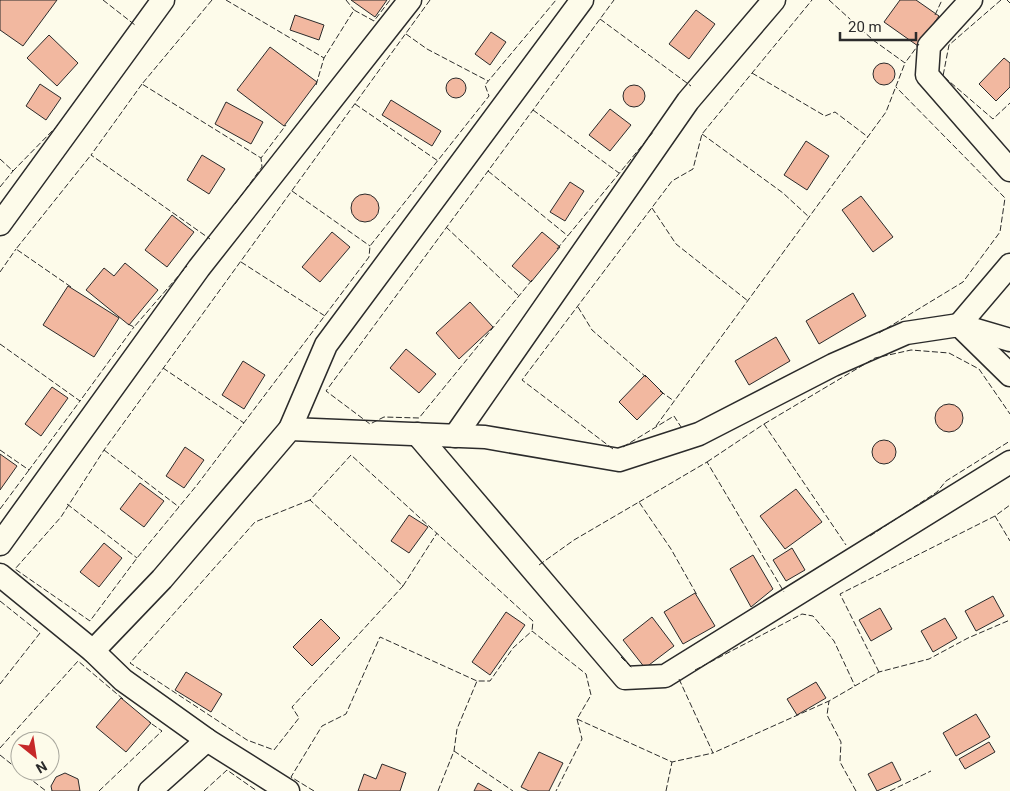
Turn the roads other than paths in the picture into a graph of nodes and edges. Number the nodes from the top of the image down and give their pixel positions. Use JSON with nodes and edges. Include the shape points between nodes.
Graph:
{"nodes":[{"id":1,"x":162,"y":0,"type":"edge"},
{"id":2,"x":410,"y":0,"type":"edge"},
{"id":3,"x":582,"y":0,"type":"edge"},
{"id":4,"x":774,"y":0,"type":"edge"},
{"id":5,"x":971,"y":0,"type":"edge"},
{"id":6,"x":1010,"y":170,"type":"edge"},
{"id":7,"x":0,"y":224,"type":"edge"},
{"id":8,"x":1010,"y":265,"type":"edge"},
{"id":9,"x":959,"y":325,"type":"junction"},
{"id":10,"x":1010,"y":340,"type":"edge"},
{"id":11,"x":1010,"y":375,"type":"edge"},
{"id":12,"x":290,"y":429,"type":"junction"},
{"id":13,"x":417,"y":434,"type":"junction"},
{"id":14,"x":455,"y":436,"type":"junction"},
{"id":15,"x":1010,"y":462,"type":"edge"},
{"id":16,"x":0,"y":544,"type":"edge"},
{"id":17,"x":0,"y":576,"type":"edge"},
{"id":18,"x":93,"y":651,"type":"junction"},
{"id":19,"x":208,"y":740,"type":"junction"},
{"id":20,"x":150,"y":791,"type":"edge"},
{"id":21,"x":288,"y":791,"type":"edge"}],
"edges":[{"from":1,"to":7,"type":"street"},
{"from":2,"to":16,"type":"street","via":[[199,268]]},
{"from":3,"to":12,"type":"street","via":[[326,345]]},
{"from":4,"to":14,"type":"street","via":[[688,101]]},
{"from":5,"to":6,"type":"street","via":[[929,46],[927,75]]},
{"from":8,"to":9,"type":"street"},
{"from":9,"to":10,"type":"street"},
{"from":9,"to":11,"type":"street"},
{"from":9,"to":14,"type":"street","via":[[906,333],[833,365],[699,434],[619,460],[485,437]]},
{"from":12,"to":13,"type":"street"},
{"from":12,"to":18,"type":"street","via":[[162,579]]},
{"from":13,"to":14,"type":"street"},
{"from":13,"to":15,"type":"street","via":[[625,678],[665,676]]},
{"from":17,"to":18,"type":"street"},
{"from":18,"to":19,"type":"street","via":[[123,680]]},
{"from":19,"to":20,"type":"street"},
{"from":19,"to":21,"type":"street"}]}
